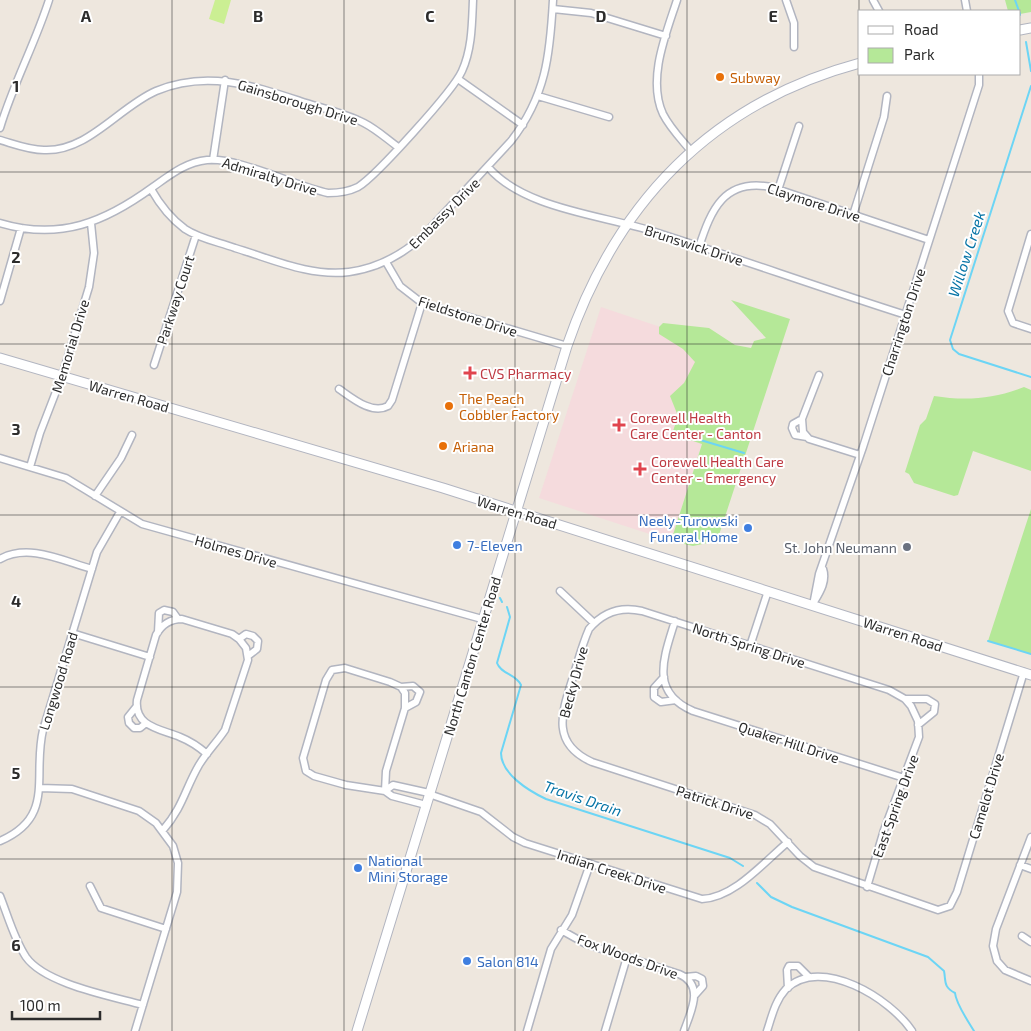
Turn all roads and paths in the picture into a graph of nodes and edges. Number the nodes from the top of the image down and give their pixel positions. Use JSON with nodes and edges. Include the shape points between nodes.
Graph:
{"nodes":[{"id":1,"x":48,"y":0,"type":"edge"},
{"id":2,"x":473,"y":0,"type":"edge"},
{"id":3,"x":553,"y":0,"type":"edge"},
{"id":4,"x":677,"y":0,"type":"edge"},
{"id":5,"x":786,"y":0,"type":"edge"},
{"id":6,"x":553,"y":10,"type":"junction"},
{"id":7,"x":666,"y":36,"type":"junction"},
{"id":8,"x":794,"y":46,"type":"dead end"},
{"id":9,"x":858,"y":64,"type":"edge"},
{"id":10,"x":979,"y":75,"type":"edge"},
{"id":11,"x":458,"y":79,"type":"junction"},
{"id":12,"x":225,"y":80,"type":"junction"},
{"id":13,"x":538,"y":96,"type":"junction"},
{"id":14,"x":887,"y":96,"type":"dead end"},
{"id":15,"x":609,"y":117,"type":"dead end"},
{"id":16,"x":523,"y":125,"type":"junction"},
{"id":17,"x":799,"y":126,"type":"dead end"},
{"id":18,"x":0,"y":128,"type":"edge"},
{"id":19,"x":0,"y":140,"type":"edge"},
{"id":20,"x":398,"y":147,"type":"junction"},
{"id":21,"x":691,"y":151,"type":"junction"},
{"id":22,"x":213,"y":160,"type":"junction"},
{"id":23,"x":488,"y":167,"type":"junction"},
{"id":24,"x":151,"y":189,"type":"junction"},
{"id":25,"x":778,"y":190,"type":"junction"},
{"id":26,"x":854,"y":215,"type":"junction"},
{"id":27,"x":0,"y":223,"type":"edge"},
{"id":28,"x":91,"y":223,"type":"junction"},
{"id":29,"x":625,"y":225,"type":"junction"},
{"id":30,"x":20,"y":228,"type":"junction"},
{"id":31,"x":1031,"y":234,"type":"edge"},
{"id":32,"x":196,"y":235,"type":"junction"},
{"id":33,"x":929,"y":240,"type":"junction"},
{"id":34,"x":700,"y":247,"type":"junction"},
{"id":35,"x":386,"y":262,"type":"junction"},
{"id":36,"x":0,"y":301,"type":"edge"},
{"id":37,"x":422,"y":303,"type":"junction"},
{"id":38,"x":906,"y":315,"type":"junction"},
{"id":39,"x":1031,"y":329,"type":"edge"},
{"id":40,"x":567,"y":346,"type":"junction"},
{"id":41,"x":0,"y":358,"type":"edge"},
{"id":42,"x":154,"y":365,"type":"dead end"},
{"id":43,"x":62,"y":376,"type":"junction"},
{"id":44,"x":819,"y":376,"type":"dead end"},
{"id":45,"x":339,"y":389,"type":"dead end"},
{"id":46,"x":802,"y":419,"type":"junction"},
{"id":47,"x":132,"y":434,"type":"dead end"},
{"id":48,"x":807,"y":438,"type":"junction"},
{"id":49,"x":860,"y":455,"type":"junction"},
{"id":50,"x":0,"y":458,"type":"edge"},
{"id":51,"x":30,"y":467,"type":"junction"},
{"id":52,"x":96,"y":496,"type":"junction"},
{"id":53,"x":515,"y":511,"type":"junction"},
{"id":54,"x":120,"y":512,"type":"junction"},
{"id":55,"x":0,"y":559,"type":"edge"},
{"id":56,"x":92,"y":569,"type":"junction"},
{"id":57,"x":560,"y":591,"type":"dead end"},
{"id":58,"x":768,"y":591,"type":"junction"},
{"id":59,"x":813,"y":605,"type":"junction"},
{"id":60,"x":178,"y":619,"type":"junction"},
{"id":61,"x":482,"y":619,"type":"junction"},
{"id":62,"x":675,"y":621,"type":"junction"},
{"id":63,"x":594,"y":623,"type":"junction"},
{"id":64,"x":158,"y":632,"type":"junction"},
{"id":65,"x":72,"y":633,"type":"junction"},
{"id":66,"x":240,"y":639,"type":"junction"},
{"id":67,"x":750,"y":646,"type":"junction"},
{"id":68,"x":248,"y":656,"type":"junction"},
{"id":69,"x":150,"y":657,"type":"junction"},
{"id":70,"x":1028,"y":674,"type":"edge"},
{"id":71,"x":664,"y":677,"type":"junction"},
{"id":72,"x":401,"y":687,"type":"junction"},
{"id":73,"x":904,"y":699,"type":"junction"},
{"id":74,"x":676,"y":700,"type":"junction"},
{"id":75,"x":136,"y":707,"type":"junction"},
{"id":76,"x":405,"y":708,"type":"junction"},
{"id":77,"x":914,"y":712,"type":"joint"},
{"id":78,"x":145,"y":724,"type":"junction"},
{"id":79,"x":918,"y":725,"type":"junction"},
{"id":80,"x":567,"y":742,"type":"joint"},
{"id":81,"x":207,"y":754,"type":"junction"},
{"id":82,"x":904,"y":778,"type":"junction"},
{"id":83,"x":40,"y":788,"type":"junction"},
{"id":84,"x":386,"y":790,"type":"junction"},
{"id":85,"x":429,"y":794,"type":"junction"},
{"id":86,"x":426,"y":805,"type":"junction"},
{"id":87,"x":163,"y":830,"type":"junction"},
{"id":88,"x":1031,"y":837,"type":"edge"},
{"id":89,"x":0,"y":841,"type":"edge"},
{"id":90,"x":788,"y":842,"type":"junction"},
{"id":91,"x":590,"y":864,"type":"junction"},
{"id":92,"x":1020,"y":865,"type":"junction"},
{"id":93,"x":1031,"y":869,"type":"edge"},
{"id":94,"x":90,"y":886,"type":"dead end"},
{"id":95,"x":867,"y":887,"type":"junction"},
{"id":96,"x":0,"y":896,"type":"edge"},
{"id":97,"x":938,"y":910,"type":"joint"},
{"id":98,"x":166,"y":929,"type":"junction"},
{"id":99,"x":562,"y":930,"type":"junction"},
{"id":100,"x":1022,"y":936,"type":"dead end"},
{"id":101,"x":1031,"y":942,"type":"edge"},
{"id":102,"x":628,"y":957,"type":"junction"},
{"id":103,"x":685,"y":977,"type":"junction"},
{"id":104,"x":809,"y":977,"type":"junction"},
{"id":105,"x":1031,"y":981,"type":"edge"},
{"id":106,"x":788,"y":988,"type":"junction"},
{"id":107,"x":694,"y":995,"type":"junction"},
{"id":108,"x":143,"y":1005,"type":"junction"},
{"id":109,"x":135,"y":1031,"type":"edge"},
{"id":110,"x":357,"y":1031,"type":"edge"},
{"id":111,"x":527,"y":1031,"type":"edge"},
{"id":112,"x":605,"y":1031,"type":"edge"},
{"id":113,"x":684,"y":1031,"type":"edge"},
{"id":114,"x":767,"y":1031,"type":"edge"},
{"id":115,"x":912,"y":1031,"type":"edge"}],
"edges":[{"from":1,"to":18,"type":"street","via":[[11,91]]},
{"from":2,"to":11,"type":"street","name":"Admiralty Drive","via":[[471,42]]},
{"from":3,"to":6,"type":"street","name":"Embassy Drive"},
{"from":4,"to":7,"type":"street"},
{"from":5,"to":8,"type":"street","via":[[794,23]]},
{"from":6,"to":7,"type":"street","via":[[590,12]]},
{"from":6,"to":13,"type":"street","name":"Embassy Drive","via":[[548,62]]},
{"from":7,"to":21,"type":"street","via":[[658,70],[658,99],[672,128]]},
{"from":9,"to":21,"type":"main road","name":"North Canton Center Road","via":[[817,76],[767,99],[730,121]]},
{"from":10,"to":33,"type":"street","name":"Charrington Drive","via":[[979,85]]},
{"from":11,"to":16,"type":"street"},
{"from":11,"to":20,"type":"street","name":"Admiralty Drive"},
{"from":12,"to":19,"type":"street","name":"Gainsborough Drive","via":[[191,81],[157,91],[137,101],[81,141],[63,148],[37,150]]},
{"from":12,"to":20,"type":"street","name":"Gainsborough Drive","via":[[358,120]]},
{"from":12,"to":22,"type":"street"},
{"from":13,"to":15,"type":"street"},
{"from":13,"to":16,"type":"street","name":"Embassy Drive"},
{"from":14,"to":26,"type":"street","via":[[884,117]]},
{"from":16,"to":23,"type":"street","name":"Embassy Drive"},
{"from":17,"to":25,"type":"street"},
{"from":20,"to":22,"type":"street","name":"Admiralty Drive","via":[[362,184],[337,193]]},
{"from":21,"to":29,"type":"main road","name":"North Canton Center Road","via":[[657,185]]},
{"from":22,"to":24,"type":"street","name":"Admiralty Drive","via":[[185,166]]},
{"from":23,"to":29,"type":"street","name":"Brunswick Drive","via":[[503,182],[522,193]]},
{"from":23,"to":35,"type":"street","name":"Embassy Drive","via":[[408,250]]},
{"from":24,"to":28,"type":"street","name":"Admiralty Drive","via":[[119,211]]},
{"from":24,"to":32,"type":"street","name":"Embassy Drive","via":[[170,217]]},
{"from":25,"to":26,"type":"street","name":"Claymore Drive"},
{"from":25,"to":34,"type":"street","name":"Claymore Drive","via":[[750,186],[726,195],[711,212]]},
{"from":26,"to":33,"type":"street","name":"Claymore Drive"},
{"from":27,"to":30,"type":"street","name":"Admiralty Drive"},
{"from":28,"to":30,"type":"street","name":"Admiralty Drive","via":[[54,230]]},
{"from":28,"to":43,"type":"street","name":"Memorial Drive","via":[[92,276]]},
{"from":29,"to":34,"type":"street","name":"Brunswick Drive"},
{"from":29,"to":40,"type":"main road","name":"North Canton Center Road","via":[[593,280]]},
{"from":30,"to":36,"type":"street"},
{"from":31,"to":39,"type":"street","via":[[1010,304],[1009,318],[1015,324]]},
{"from":32,"to":35,"type":"street","name":"Embassy Drive","via":[[314,271],[349,272]]},
{"from":32,"to":42,"type":"street","name":"Parkway Court"},
{"from":33,"to":38,"type":"street","name":"Charrington Drive"},
{"from":34,"to":38,"type":"street","name":"Brunswick Drive"},
{"from":35,"to":37,"type":"street","name":"Fieldstone Drive","via":[[400,286]]},
{"from":37,"to":40,"type":"street","name":"Fieldstone Drive"},
{"from":37,"to":45,"type":"street","via":[[388,406],[378,409],[358,402]]},
{"from":38,"to":49,"type":"street","name":"Charrington Drive"},
{"from":40,"to":53,"type":"main road","name":"North Canton Center Road"},
{"from":41,"to":43,"type":"main road","name":"Warren Road"},
{"from":43,"to":51,"type":"street","name":"Memorial Drive"},
{"from":43,"to":53,"type":"main road","name":"Warren Road"},
{"from":44,"to":46,"type":"street"},
{"from":46,"to":48,"type":"street"},
{"from":46,"to":48,"type":"street","via":[[793,424],[792,431]]},
{"from":47,"to":52,"type":"street","via":[[121,458]]},
{"from":48,"to":49,"type":"street"},
{"from":49,"to":59,"type":"street","name":"Charrington Drive","via":[[814,590]]},
{"from":50,"to":51,"type":"street","name":"Holmes Drive"},
{"from":51,"to":52,"type":"street","name":"Holmes Drive","via":[[66,478]]},
{"from":52,"to":54,"type":"street","name":"Holmes Drive"},
{"from":53,"to":58,"type":"main road","name":"Warren Road"},
{"from":53,"to":61,"type":"main road","name":"North Canton Center Road"},
{"from":54,"to":56,"type":"street","name":"Longwood Road","via":[[102,541]]},
{"from":54,"to":61,"type":"street","name":"Holmes Drive","via":[[142,524],[207,544]]},
{"from":55,"to":56,"type":"street","via":[[28,552]]},
{"from":56,"to":65,"type":"street","name":"Longwood Road"},
{"from":57,"to":63,"type":"street"},
{"from":58,"to":59,"type":"main road","name":"Warren Road"},
{"from":58,"to":67,"type":"street"},
{"from":59,"to":70,"type":"main road","name":"Warren Road"},
{"from":60,"to":64,"type":"street","via":[[165,624]]},
{"from":60,"to":64,"type":"street","via":[[173,612],[164,610],[159,614]]},
{"from":60,"to":66,"type":"street"},
{"from":61,"to":85,"type":"main road","name":"North Canton Center Road"},
{"from":62,"to":63,"type":"street","name":"North Spring Drive","via":[[627,608],[609,612]]},
{"from":62,"to":67,"type":"street","name":"North Spring Drive"},
{"from":62,"to":71,"type":"street","name":"Quaker Hill Drive","via":[[663,660]]},
{"from":63,"to":80,"type":"street","name":"Becky Drive","via":[[584,640],[563,708],[562,726]]},
{"from":64,"to":69,"type":"street"},
{"from":65,"to":69,"type":"street"},
{"from":65,"to":83,"type":"street","name":"Longwood Road","via":[[41,740],[38,758]]},
{"from":66,"to":68,"type":"street"},
{"from":66,"to":68,"type":"street","via":[[246,634],[258,641],[257,649]]},
{"from":67,"to":73,"type":"street","name":"North Spring Drive","via":[[888,690]]},
{"from":68,"to":81,"type":"street","via":[[228,724]]},
{"from":69,"to":75,"type":"street"},
{"from":70,"to":97,"type":"street","name":"Camelot Drive","via":[[955,899],[946,908]]},
{"from":71,"to":74,"type":"street"},
{"from":71,"to":74,"type":"street","name":"Quaker Hill Drive","via":[[654,688],[654,697],[661,702]]},
{"from":72,"to":76,"type":"street","via":[[406,699]]},
{"from":72,"to":76,"type":"street","via":[[414,686],[420,692],[418,699]]},
{"from":72,"to":84,"type":"street","via":[[345,668],[332,670],[303,758],[304,768],[314,776],[358,788]]},
{"from":73,"to":77,"type":"street","name":"North Spring Drive"},
{"from":73,"to":79,"type":"street","name":"North Spring Drive","via":[[927,699],[935,704],[934,712]]},
{"from":74,"to":82,"type":"street","name":"Quaker Hill Drive","via":[[693,711]]},
{"from":75,"to":78,"type":"street"},
{"from":75,"to":78,"type":"street","via":[[128,717],[129,723],[134,728]]},
{"from":76,"to":84,"type":"street","via":[[386,771]]},
{"from":77,"to":79,"type":"street","name":"East Spring Drive"},
{"from":78,"to":81,"type":"street","via":[[187,740]]},
{"from":79,"to":82,"type":"street","name":"East Spring Drive","via":[[918,746]]},
{"from":80,"to":90,"type":"street","name":"Patrick Drive","via":[[592,762],[755,815],[770,824]]},
{"from":81,"to":87,"type":"street","via":[[196,770],[180,808]]},
{"from":82,"to":95,"type":"street","name":"East Spring Drive"},
{"from":83,"to":87,"type":"street","via":[[72,789],[128,807],[147,816]]},
{"from":83,"to":89,"type":"street","name":"Longwood Road","via":[[30,820],[18,832]]},
{"from":84,"to":85,"type":"street","name":"Indian Creek Drive","via":[[403,786]]},
{"from":84,"to":86,"type":"street","via":[[392,796]]},
{"from":85,"to":86,"type":"main road","name":"North Canton Center Road"},
{"from":85,"to":91,"type":"street","name":"Indian Creek Drive","via":[[481,812],[518,840]]},
{"from":86,"to":110,"type":"main road","name":"North Canton Center Road"},
{"from":87,"to":98,"type":"street","via":[[175,852],[179,874]]},
{"from":88,"to":92,"type":"street"},
{"from":90,"to":91,"type":"street","name":"Indian Creek Drive","via":[[731,891],[710,899],[696,898]]},
{"from":90,"to":95,"type":"street","name":"Patrick Drive","via":[[814,867]]},
{"from":91,"to":99,"type":"street","via":[[578,900]]},
{"from":92,"to":93,"type":"street"},
{"from":92,"to":105,"type":"street","via":[[996,929],[993,949],[1005,970]]},
{"from":94,"to":98,"type":"street","via":[[101,908]]},
{"from":95,"to":97,"type":"street","name":"Patrick Drive"},
{"from":96,"to":108,"type":"street","via":[[23,951],[39,970],[55,979]]},
{"from":98,"to":108,"type":"street"},
{"from":99,"to":102,"type":"street","name":"Fox Woods Drive","via":[[586,944]]},
{"from":99,"to":111,"type":"street","via":[[549,955]]},
{"from":100,"to":101,"type":"street"},
{"from":102,"to":103,"type":"street","name":"Fox Woods Drive"},
{"from":102,"to":112,"type":"street"},
{"from":103,"to":107,"type":"street","name":"Fox Woods Drive","via":[[693,986]]},
{"from":103,"to":107,"type":"street","via":[[696,976],[704,982]]},
{"from":104,"to":106,"type":"street"},
{"from":104,"to":106,"type":"street","via":[[798,966],[792,965],[786,970]]},
{"from":104,"to":115,"type":"street","via":[[830,978],[872,993],[893,1008]]},
{"from":106,"to":114,"type":"street","via":[[776,1004]]},
{"from":107,"to":113,"type":"street"},
{"from":108,"to":109,"type":"street"}]}
